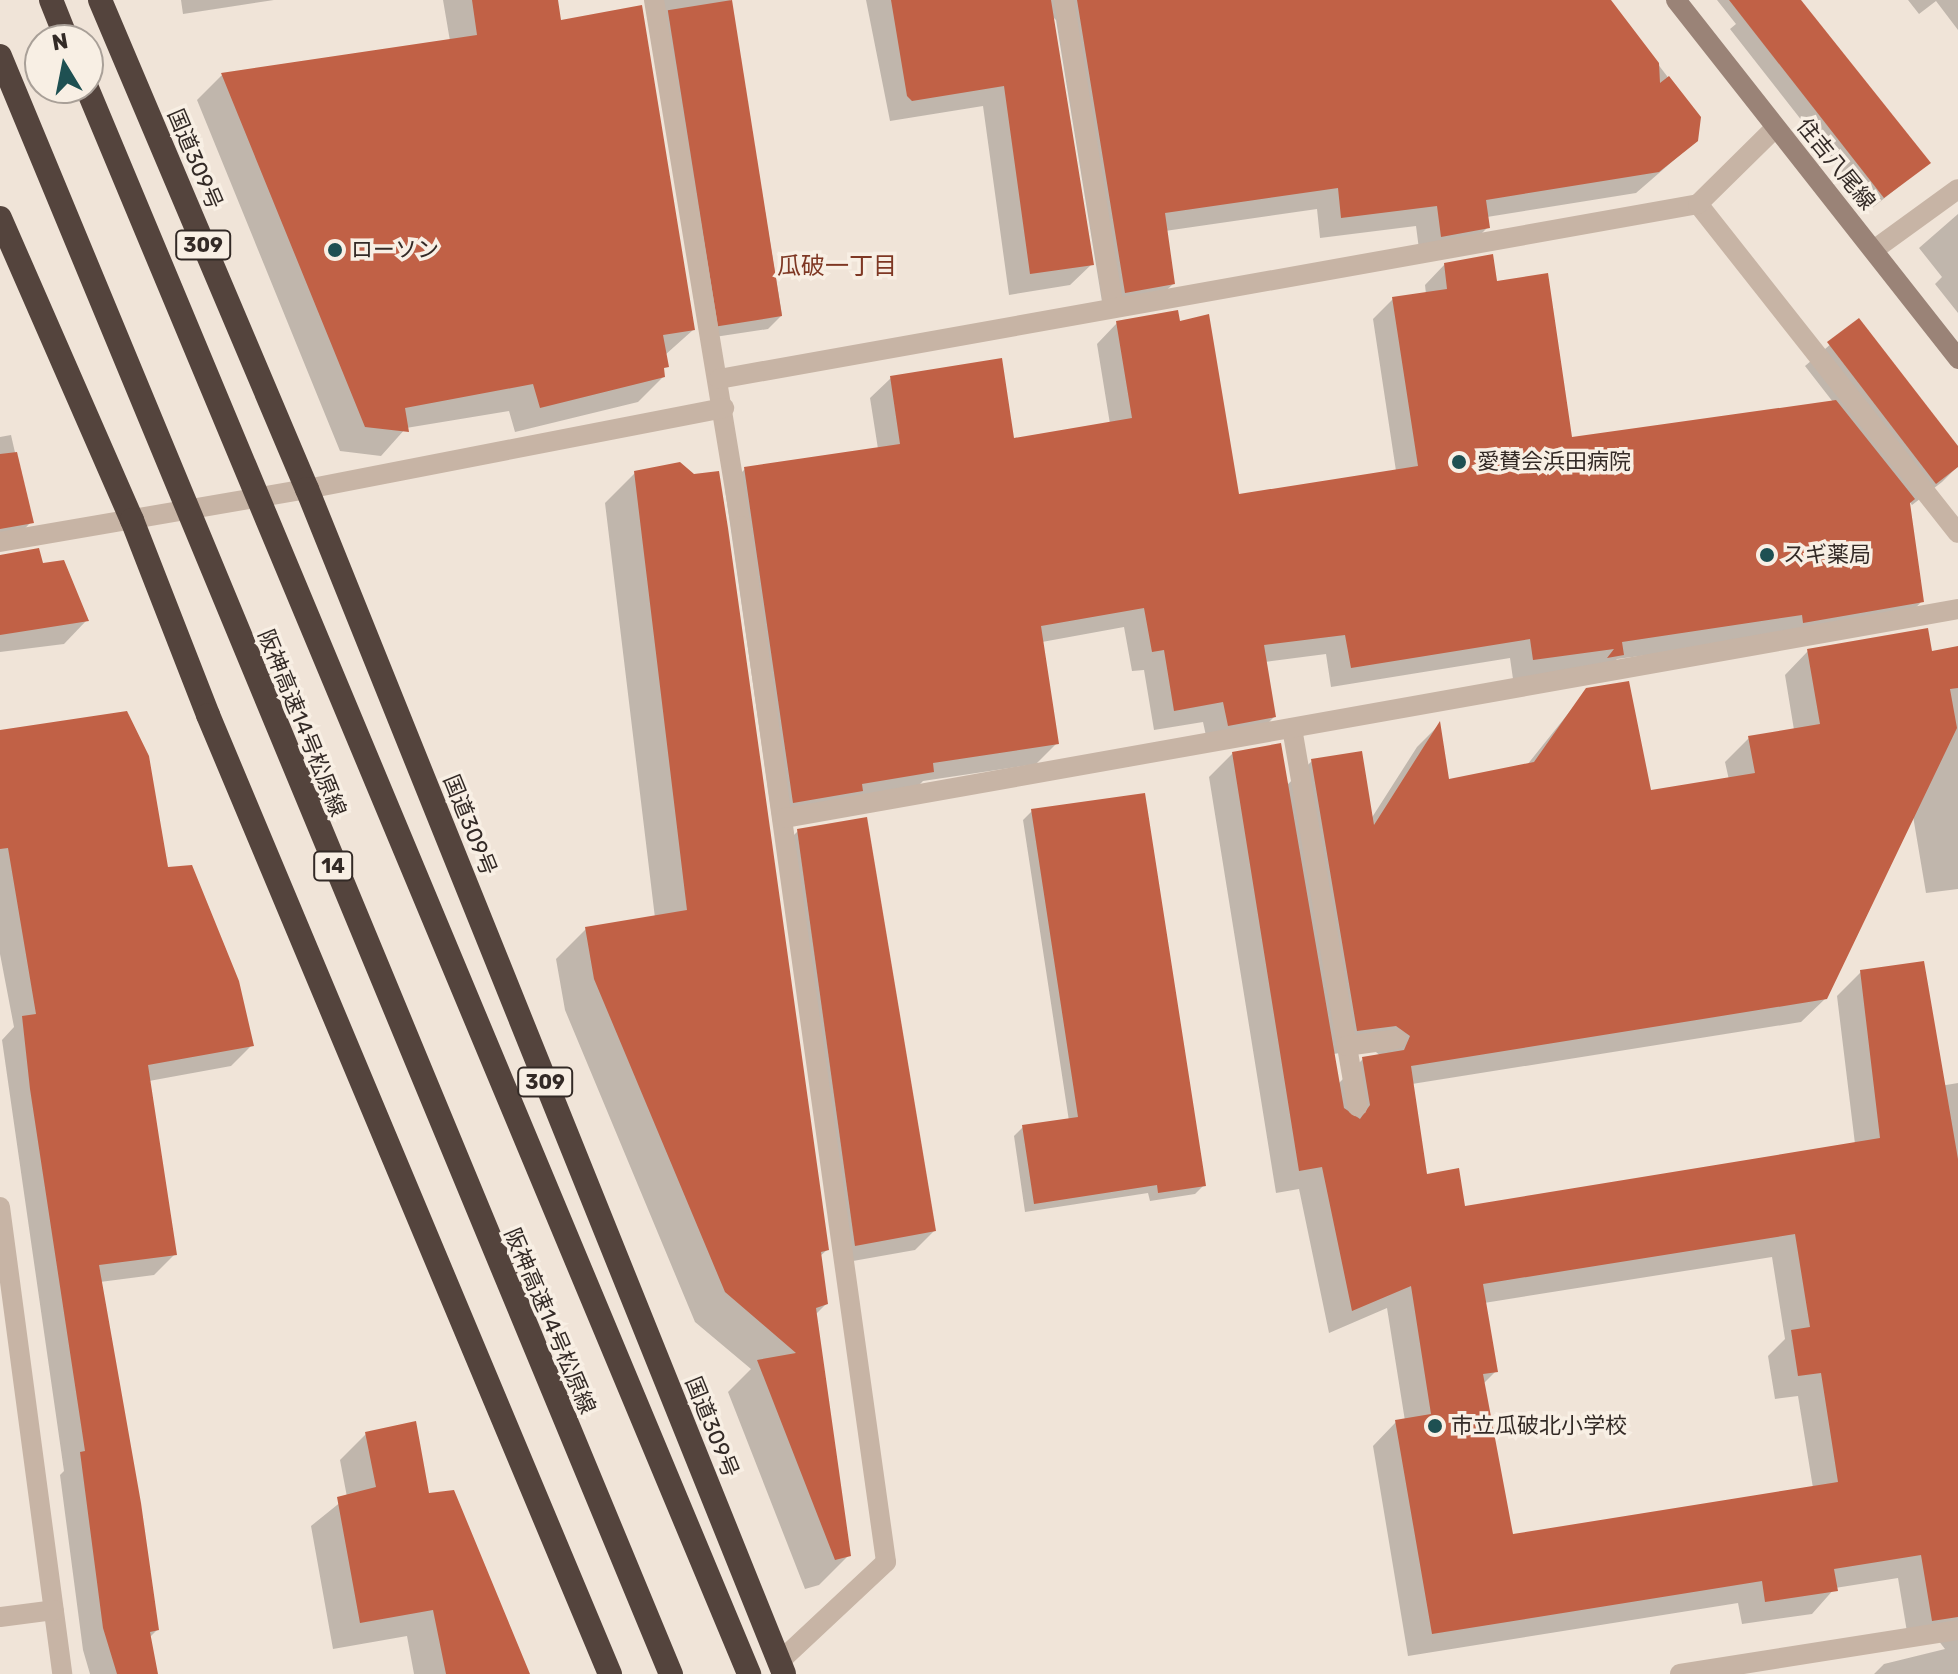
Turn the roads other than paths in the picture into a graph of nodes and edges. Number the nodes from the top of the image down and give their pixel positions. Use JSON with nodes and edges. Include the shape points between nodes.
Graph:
{"nodes":[{"id":1,"x":51,"y":0,"type":"edge"},
{"id":2,"x":100,"y":0,"type":"edge"},
{"id":3,"x":654,"y":0,"type":"edge"},
{"id":4,"x":1064,"y":0,"type":"edge"},
{"id":5,"x":1676,"y":0,"type":"edge"},
{"id":6,"x":61,"y":24,"type":"edge"},
{"id":7,"x":0,"y":56,"type":"edge"},
{"id":8,"x":94,"y":104,"type":"edge"},
{"id":9,"x":1775,"y":128,"type":"junction"},
{"id":10,"x":1958,"y":189,"type":"edge"},
{"id":11,"x":1698,"y":204,"type":"junction"},
{"id":12,"x":0,"y":218,"type":"edge"},
{"id":13,"x":1875,"y":249,"type":"junction"},
{"id":14,"x":1114,"y":308,"type":"junction"},
{"id":15,"x":1958,"y":359,"type":"edge"},
{"id":16,"x":719,"y":379,"type":"junction"},
{"id":17,"x":724,"y":408,"type":"junction"},
{"id":18,"x":307,"y":489,"type":"junction"},
{"id":19,"x":132,"y":520,"type":"junction"},
{"id":20,"x":1958,"y":533,"type":"edge"},
{"id":21,"x":0,"y":542,"type":"edge"},
{"id":22,"x":1958,"y":609,"type":"edge"},
{"id":23,"x":1292,"y":728,"type":"junction"},
{"id":24,"x":785,"y":818,"type":"junction"},
{"id":25,"x":1397,"y":1039,"type":"dead end"},
{"id":26,"x":1346,"y":1046,"type":"junction"},
{"id":27,"x":1357,"y":1106,"type":"dead end"},
{"id":28,"x":0,"y":1207,"type":"edge"},
{"id":29,"x":54,"y":1610,"type":"junction"},
{"id":30,"x":0,"y":1617,"type":"edge"},
{"id":31,"x":1958,"y":1630,"type":"edge"},
{"id":32,"x":781,"y":1668,"type":"edge"},
{"id":33,"x":62,"y":1674,"type":"edge"},
{"id":34,"x":610,"y":1674,"type":"edge"},
{"id":35,"x":671,"y":1674,"type":"edge"},
{"id":36,"x":749,"y":1674,"type":"edge"},
{"id":37,"x":1680,"y":1674,"type":"edge"}],
"edges":[{"from":1,"to":6,"type":"highway"},
{"from":2,"to":18,"type":"highway","name":"国道309号","number":"309"},
{"from":3,"to":16,"type":"street"},
{"from":4,"to":14,"type":"street"},
{"from":5,"to":9,"type":"main road","name":"住吉八尾線"},
{"from":7,"to":35,"type":"highway","name":"阪神高速14号松原線","number":"14","bridge":true},
{"from":8,"to":36,"type":"highway","name":"阪神高速14号松原線","bridge":true},
{"from":9,"to":11,"type":"street"},
{"from":9,"to":13,"type":"main road","name":"住吉八尾線"},
{"from":10,"to":13,"type":"street"},
{"from":11,"to":14,"type":"street"},
{"from":11,"to":20,"type":"street"},
{"from":12,"to":19,"type":"highway"},
{"from":13,"to":15,"type":"main road","name":"住吉八尾線"},
{"from":14,"to":16,"type":"street"},
{"from":16,"to":17,"type":"street"},
{"from":17,"to":18,"type":"street"},
{"from":17,"to":24,"type":"street"},
{"from":18,"to":19,"type":"street"},
{"from":18,"to":32,"type":"highway","name":"国道309号","number":"309"},
{"from":19,"to":21,"type":"street"},
{"from":19,"to":34,"type":"highway","via":[[214,729]]},
{"from":22,"to":23,"type":"street"},
{"from":23,"to":24,"type":"street"},
{"from":23,"to":26,"type":"street"},
{"from":24,"to":32,"type":"street","via":[[886,1562]]},
{"from":25,"to":26,"type":"street"},
{"from":26,"to":27,"type":"street"},
{"from":28,"to":29,"type":"street"},
{"from":29,"to":30,"type":"street"},
{"from":29,"to":33,"type":"street"},
{"from":31,"to":37,"type":"street"}]}
